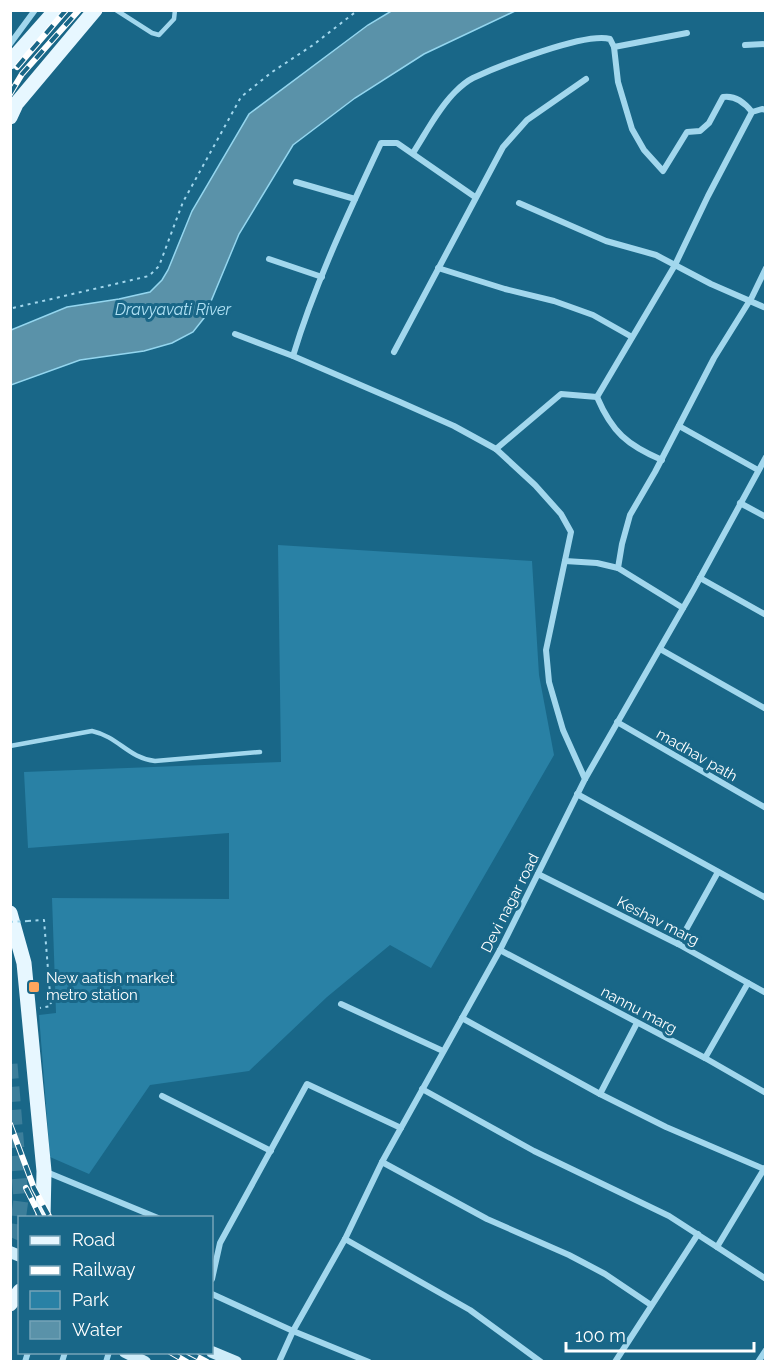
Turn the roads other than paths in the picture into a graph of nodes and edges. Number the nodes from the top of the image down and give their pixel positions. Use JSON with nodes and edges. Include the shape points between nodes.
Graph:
{"nodes":[{"id":1,"x":35,"y":10,"type":"edge"},
{"id":2,"x":56,"y":10,"type":"edge"},
{"id":3,"x":95,"y":10,"type":"edge"},
{"id":4,"x":116,"y":10,"type":"edge"},
{"id":5,"x":175,"y":10,"type":"edge"},
{"id":6,"x":687,"y":33,"type":"dead end"},
{"id":7,"x":10,"y":44,"type":"edge"},
{"id":8,"x":765,"y":44,"type":"edge"},
{"id":9,"x":746,"y":45,"type":"dead end"},
{"id":10,"x":614,"y":47,"type":"junction"},
{"id":11,"x":10,"y":62,"type":"edge"},
{"id":12,"x":586,"y":79,"type":"dead end"},
{"id":13,"x":765,"y":110,"type":"edge"},
{"id":14,"x":753,"y":112,"type":"junction"},
{"id":15,"x":10,"y":117,"type":"edge"},
{"id":16,"x":413,"y":153,"type":"junction"},
{"id":17,"x":296,"y":182,"type":"dead end"},
{"id":18,"x":476,"y":197,"type":"junction"},
{"id":19,"x":355,"y":199,"type":"junction"},
{"id":20,"x":519,"y":203,"type":"dead end"},
{"id":21,"x":269,"y":259,"type":"dead end"},
{"id":22,"x":675,"y":265,"type":"junction"},
{"id":23,"x":438,"y":268,"type":"junction"},
{"id":24,"x":765,"y":268,"type":"edge"},
{"id":25,"x":322,"y":277,"type":"junction"},
{"id":26,"x":749,"y":301,"type":"junction"},
{"id":27,"x":765,"y":308,"type":"edge"},
{"id":28,"x":235,"y":334,"type":"dead end"},
{"id":29,"x":632,"y":337,"type":"junction"},
{"id":30,"x":394,"y":352,"type":"dead end"},
{"id":31,"x":293,"y":356,"type":"junction"},
{"id":32,"x":597,"y":397,"type":"junction"},
{"id":33,"x":679,"y":426,"type":"junction"},
{"id":34,"x":496,"y":449,"type":"junction"},
{"id":35,"x":765,"y":457,"type":"edge"},
{"id":36,"x":662,"y":460,"type":"junction"},
{"id":37,"x":759,"y":470,"type":"junction"},
{"id":38,"x":741,"y":503,"type":"junction"},
{"id":39,"x":765,"y":517,"type":"edge"},
{"id":40,"x":565,"y":561,"type":"junction"},
{"id":41,"x":618,"y":568,"type":"junction"},
{"id":42,"x":700,"y":578,"type":"junction"},
{"id":43,"x":683,"y":608,"type":"junction"},
{"id":44,"x":765,"y":615,"type":"edge"},
{"id":45,"x":660,"y":649,"type":"junction"},
{"id":46,"x":765,"y":709,"type":"edge"},
{"id":47,"x":617,"y":722,"type":"junction"},
{"id":48,"x":10,"y":746,"type":"edge"},
{"id":49,"x":260,"y":752,"type":"dead end"},
{"id":50,"x":585,"y":779,"type":"junction"},
{"id":51,"x":577,"y":794,"type":"junction"},
{"id":52,"x":765,"y":807,"type":"edge"},
{"id":53,"x":718,"y":872,"type":"junction"},
{"id":54,"x":538,"y":874,"type":"junction"},
{"id":55,"x":765,"y":898,"type":"edge"},
{"id":56,"x":10,"y":913,"type":"edge"},
{"id":57,"x":678,"y":944,"type":"junction"},
{"id":58,"x":500,"y":950,"type":"junction"},
{"id":59,"x":748,"y":983,"type":"junction"},
{"id":60,"x":765,"y":993,"type":"edge"},
{"id":61,"x":341,"y":1004,"type":"dead end"},
{"id":62,"x":462,"y":1017,"type":"junction"},
{"id":63,"x":637,"y":1023,"type":"junction"},
{"id":64,"x":443,"y":1051,"type":"junction"},
{"id":65,"x":705,"y":1058,"type":"junction"},
{"id":66,"x":422,"y":1089,"type":"junction"},
{"id":67,"x":765,"y":1093,"type":"edge"},
{"id":68,"x":600,"y":1094,"type":"junction"},
{"id":69,"x":162,"y":1096,"type":"dead end"},
{"id":70,"x":401,"y":1128,"type":"junction"},
{"id":71,"x":271,"y":1151,"type":"junction"},
{"id":72,"x":382,"y":1162,"type":"junction"},
{"id":73,"x":765,"y":1168,"type":"edge"},
{"id":74,"x":44,"y":1171,"type":"junction"},
{"id":75,"x":43,"y":1216,"type":"edge"},
{"id":76,"x":153,"y":1216,"type":"edge"},
{"id":77,"x":698,"y":1234,"type":"junction"},
{"id":78,"x":345,"y":1239,"type":"junction"},
{"id":79,"x":213,"y":1240,"type":"edge"},
{"id":80,"x":220,"y":1243,"type":"junction"},
{"id":81,"x":717,"y":1247,"type":"junction"},
{"id":82,"x":213,"y":1274,"type":"edge"},
{"id":83,"x":765,"y":1279,"type":"edge"},
{"id":84,"x":213,"y":1293,"type":"edge"},
{"id":85,"x":651,"y":1305,"type":"junction"},
{"id":86,"x":293,"y":1331,"type":"junction"},
{"id":87,"x":765,"y":1350,"type":"edge"},
{"id":88,"x":213,"y":1352,"type":"edge"},
{"id":89,"x":127,"y":1354,"type":"edge"},
{"id":90,"x":145,"y":1362,"type":"edge"},
{"id":91,"x":236,"y":1362,"type":"edge"},
{"id":92,"x":279,"y":1362,"type":"edge"},
{"id":93,"x":369,"y":1362,"type":"edge"},
{"id":94,"x":541,"y":1362,"type":"edge"},
{"id":95,"x":615,"y":1362,"type":"edge"},
{"id":96,"x":758,"y":1362,"type":"edge"}],
"edges":[{"from":1,"to":7,"type":"street"},
{"from":2,"to":11,"type":"main road"},
{"from":3,"to":15,"type":"main road","via":[[16,104]]},
{"from":4,"to":5,"type":"lane","via":[[159,35],[174,19]]},
{"from":6,"to":10,"type":"street"},
{"from":8,"to":9,"type":"street"},
{"from":10,"to":14,"type":"street","via":[[618,82],[632,129],[663,171],[687,132],[700,131],[723,97],[744,101]]},
{"from":10,"to":16,"type":"street","via":[[610,39],[603,37],[567,44],[471,80],[441,109]]},
{"from":12,"to":18,"type":"street","via":[[527,120],[503,147]]},
{"from":13,"to":14,"type":"street"},
{"from":14,"to":22,"type":"street"},
{"from":16,"to":18,"type":"street"},
{"from":16,"to":19,"type":"street","via":[[397,142],[381,143]]},
{"from":17,"to":19,"type":"street"},
{"from":18,"to":23,"type":"street"},
{"from":19,"to":25,"type":"street"},
{"from":20,"to":22,"type":"street","via":[[606,241],[656,255]]},
{"from":21,"to":25,"type":"street"},
{"from":22,"to":26,"type":"street"},
{"from":22,"to":29,"type":"street"},
{"from":23,"to":29,"type":"street","via":[[554,301]]},
{"from":23,"to":30,"type":"street"},
{"from":24,"to":26,"type":"street"},
{"from":25,"to":31,"type":"street"},
{"from":26,"to":27,"type":"street"},
{"from":26,"to":33,"type":"street"},
{"from":28,"to":31,"type":"street"},
{"from":29,"to":32,"type":"street"},
{"from":31,"to":34,"type":"street","via":[[454,426]]},
{"from":32,"to":34,"type":"street","via":[[561,394]]},
{"from":32,"to":36,"type":"street","via":[[606,417],[627,442]]},
{"from":33,"to":36,"type":"street"},
{"from":33,"to":37,"type":"street"},
{"from":34,"to":40,"type":"street","via":[[561,514],[571,532]]},
{"from":35,"to":37,"type":"street","name":"Devi nagar road"},
{"from":36,"to":41,"type":"street","via":[[630,515]]},
{"from":37,"to":38,"type":"street","name":"Devi nagar road"},
{"from":38,"to":39,"type":"street"},
{"from":38,"to":42,"type":"street","name":"Devi nagar road"},
{"from":40,"to":41,"type":"street"},
{"from":40,"to":50,"type":"street","via":[[546,650],[549,682],[563,730]]},
{"from":41,"to":43,"type":"street"},
{"from":42,"to":43,"type":"street","name":"Devi nagar road"},
{"from":42,"to":44,"type":"street"},
{"from":43,"to":45,"type":"street","name":"Devi nagar road"},
{"from":45,"to":46,"type":"street"},
{"from":45,"to":47,"type":"street","name":"Devi nagar road"},
{"from":47,"to":50,"type":"street","name":"Devi nagar road"},
{"from":47,"to":52,"type":"street","name":"madhav path"},
{"from":48,"to":49,"type":"lane","via":[[92,731],[105,734],[142,759],[155,761]]},
{"from":50,"to":51,"type":"street","name":"Devi nagar road"},
{"from":51,"to":53,"type":"street"},
{"from":51,"to":54,"type":"street","name":"Devi nagar road"},
{"from":53,"to":55,"type":"street"},
{"from":53,"to":57,"type":"street"},
{"from":54,"to":57,"type":"street","name":"Keshav marg"},
{"from":54,"to":58,"type":"street","name":"Devi nagar road"},
{"from":56,"to":74,"type":"main road","via":[[24,963]]},
{"from":57,"to":59,"type":"street","name":"Keshav marg"},
{"from":58,"to":62,"type":"street","name":"Devi nagar road"},
{"from":58,"to":63,"type":"street","name":"nannu marg"},
{"from":59,"to":60,"type":"street","name":"Keshav marg"},
{"from":59,"to":65,"type":"street"},
{"from":61,"to":64,"type":"street"},
{"from":62,"to":64,"type":"street","name":"Devi nagar road"},
{"from":62,"to":68,"type":"street"},
{"from":63,"to":65,"type":"street","name":"nannu marg"},
{"from":63,"to":68,"type":"street"},
{"from":64,"to":66,"type":"street","name":"Devi nagar road"},
{"from":65,"to":67,"type":"street","name":"nannu marg"},
{"from":66,"to":70,"type":"street","name":"Devi nagar road"},
{"from":66,"to":77,"type":"street"},
{"from":68,"to":73,"type":"street","via":[[666,1127]]},
{"from":69,"to":71,"type":"street"},
{"from":70,"to":71,"type":"street","via":[[307,1084]]},
{"from":70,"to":72,"type":"street","name":"Devi nagar road"},
{"from":71,"to":80,"type":"street"},
{"from":72,"to":78,"type":"street","name":"Devi nagar road"},
{"from":72,"to":85,"type":"street","via":[[487,1219],[570,1255]]},
{"from":73,"to":81,"type":"street"},
{"from":74,"to":75,"type":"main road"},
{"from":74,"to":76,"type":"street"},
{"from":77,"to":81,"type":"street"},
{"from":77,"to":85,"type":"street"},
{"from":78,"to":86,"type":"street","name":"Devi nagar road"},
{"from":78,"to":94,"type":"street","via":[[470,1310]]},
{"from":79,"to":80,"type":"street"},
{"from":80,"to":82,"type":"street"},
{"from":81,"to":83,"type":"street"},
{"from":84,"to":86,"type":"street"},
{"from":85,"to":95,"type":"street"},
{"from":86,"to":92,"type":"street","name":"Devi nagar road"},
{"from":86,"to":93,"type":"street"},
{"from":87,"to":96,"type":"street"},
{"from":88,"to":91,"type":"main road"},
{"from":89,"to":90,"type":"main road"}]}
